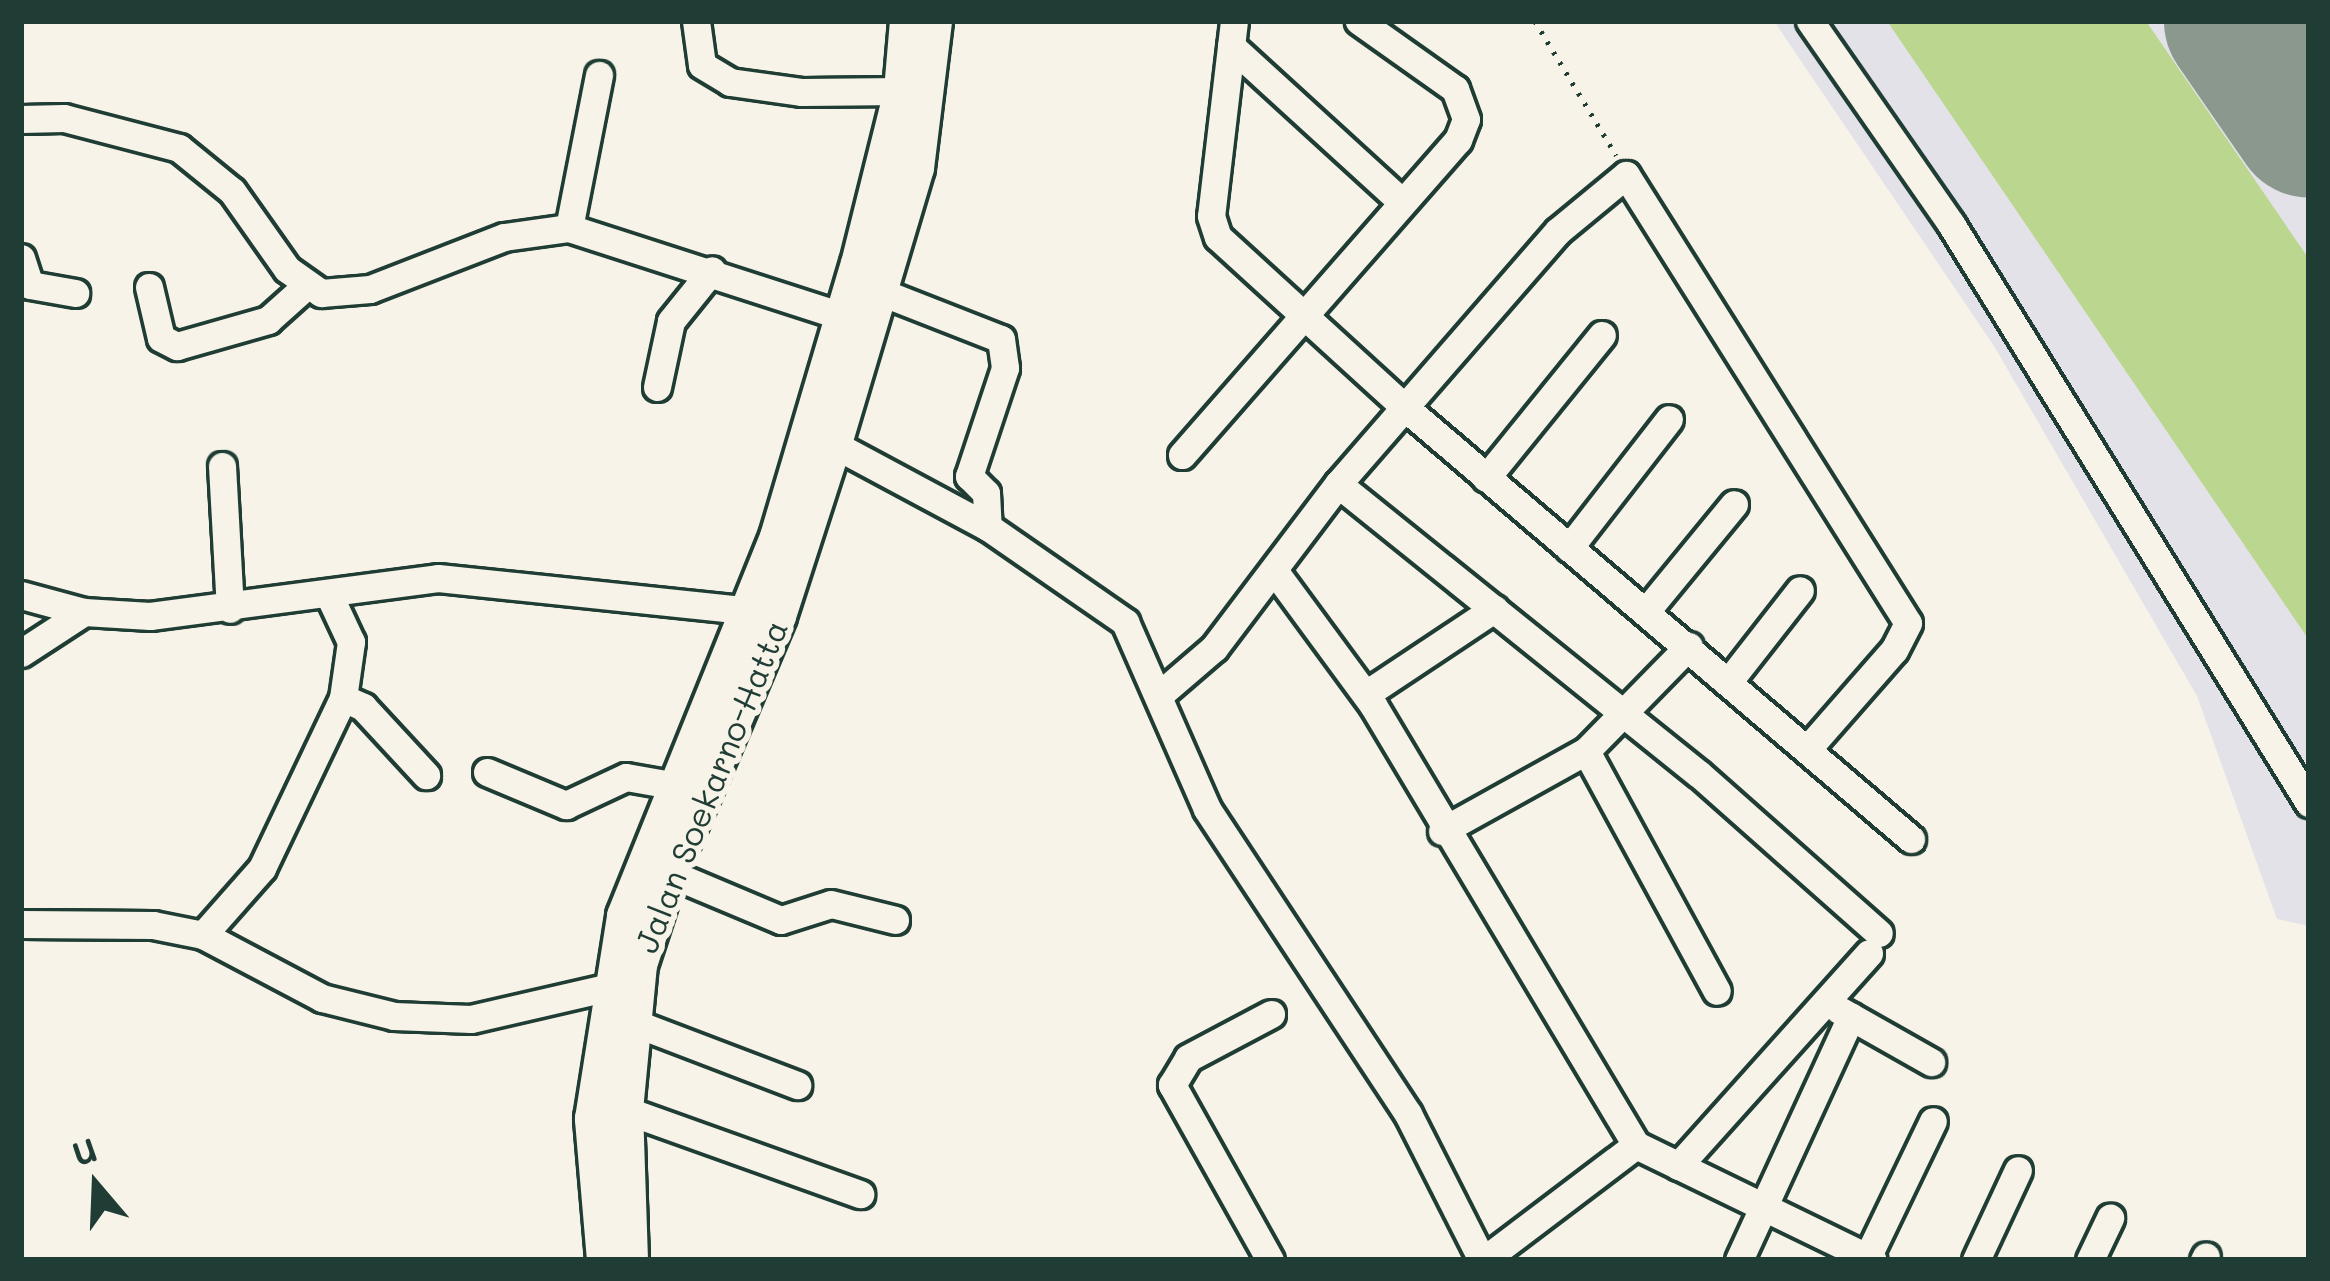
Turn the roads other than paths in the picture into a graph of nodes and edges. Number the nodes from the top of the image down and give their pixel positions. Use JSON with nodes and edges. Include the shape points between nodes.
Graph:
{"nodes":[{"id":1,"x":696,"y":21,"type":"edge"},
{"id":2,"x":908,"y":21,"type":"edge"},
{"id":3,"x":934,"y":21,"type":"edge"},
{"id":4,"x":1359,"y":21,"type":"edge"},
{"id":5,"x":1810,"y":21,"type":"edge"},
{"id":6,"x":1233,"y":33,"type":"edge"},
{"id":7,"x":599,"y":74,"type":"dead end"},
{"id":8,"x":902,"y":91,"type":"junction"},
{"id":9,"x":21,"y":119,"type":"edge"},
{"id":10,"x":1402,"y":202,"type":"junction"},
{"id":11,"x":569,"y":228,"type":"junction"},
{"id":12,"x":21,"y":258,"type":"edge"},
{"id":13,"x":712,"y":270,"type":"junction"},
{"id":14,"x":306,"y":286,"type":"junction"},
{"id":15,"x":148,"y":287,"type":"dead end"},
{"id":16,"x":75,"y":293,"type":"dead end"},
{"id":17,"x":861,"y":303,"type":"junction"},
{"id":18,"x":1304,"y":316,"type":"junction"},
{"id":19,"x":1602,"y":335,"type":"dead end"},
{"id":20,"x":657,"y":387,"type":"dead end"},
{"id":21,"x":1402,"y":405,"type":"junction"},
{"id":22,"x":1670,"y":419,"type":"dead end"},
{"id":23,"x":822,"y":438,"type":"junction"},
{"id":24,"x":1182,"y":455,"type":"dead end"},
{"id":25,"x":222,"y":466,"type":"dead end"},
{"id":26,"x":1486,"y":478,"type":"junction"},
{"id":27,"x":1338,"y":484,"type":"junction"},
{"id":28,"x":1734,"y":504,"type":"dead end"},
{"id":29,"x":988,"y":527,"type":"junction"},
{"id":30,"x":1569,"y":548,"type":"junction"},
{"id":31,"x":1276,"y":573,"type":"junction"},
{"id":32,"x":1800,"y":590,"type":"dead end"},
{"id":33,"x":21,"y":595,"type":"edge"},
{"id":34,"x":330,"y":597,"type":"junction"},
{"id":35,"x":230,"y":609,"type":"junction"},
{"id":36,"x":1494,"y":609,"type":"junction"},
{"id":37,"x":751,"y":610,"type":"junction"},
{"id":38,"x":1647,"y":610,"type":"junction"},
{"id":39,"x":84,"y":612,"type":"junction"},
{"id":40,"x":1688,"y":646,"type":"junction"},
{"id":41,"x":21,"y":653,"type":"edge"},
{"id":42,"x":1729,"y":681,"type":"junction"},
{"id":43,"x":1366,"y":694,"type":"junction"},
{"id":44,"x":1158,"y":696,"type":"junction"},
{"id":45,"x":343,"y":698,"type":"junction"},
{"id":46,"x":1628,"y":715,"type":"junction"},
{"id":47,"x":1810,"y":746,"type":"junction"},
{"id":48,"x":1586,"y":751,"type":"junction"},
{"id":49,"x":487,"y":772,"type":"dead end"},
{"id":50,"x":426,"y":775,"type":"dead end"},
{"id":51,"x":677,"y":786,"type":"junction"},
{"id":52,"x":2309,"y":803,"type":"edge"},
{"id":53,"x":1442,"y":831,"type":"junction"},
{"id":54,"x":1911,"y":839,"type":"dead end"},
{"id":55,"x":669,"y":873,"type":"junction"},
{"id":56,"x":895,"y":920,"type":"dead end"},
{"id":57,"x":21,"y":924,"type":"edge"},
{"id":58,"x":203,"y":935,"type":"junction"},
{"id":59,"x":610,"y":987,"type":"junction"},
{"id":60,"x":1717,"y":991,"type":"dead end"},
{"id":61,"x":1825,"y":1002,"type":"junction"},
{"id":62,"x":1271,"y":1014,"type":"dead end"},
{"id":63,"x":1851,"y":1017,"type":"junction"},
{"id":64,"x":632,"y":1022,"type":"junction"},
{"id":65,"x":1930,"y":1062,"type":"dead end"},
{"id":66,"x":797,"y":1085,"type":"dead end"},
{"id":67,"x":625,"y":1110,"type":"junction"},
{"id":68,"x":1933,"y":1121,"type":"dead end"},
{"id":69,"x":1636,"y":1145,"type":"junction"},
{"id":70,"x":1678,"y":1166,"type":"junction"},
{"id":71,"x":2018,"y":1170,"type":"dead end"},
{"id":72,"x":860,"y":1194,"type":"dead end"},
{"id":73,"x":1761,"y":1208,"type":"junction"},
{"id":74,"x":2110,"y":1218,"type":"dead end"},
{"id":75,"x":1869,"y":1259,"type":"edge"},
{"id":76,"x":604,"y":1260,"type":"edge"},
{"id":77,"x":630,"y":1260,"type":"edge"},
{"id":78,"x":1270,"y":1260,"type":"edge"},
{"id":79,"x":1483,"y":1260,"type":"edge"},
{"id":80,"x":1739,"y":1260,"type":"edge"},
{"id":81,"x":1976,"y":1260,"type":"edge"},
{"id":82,"x":2090,"y":1260,"type":"edge"}],
"edges":[{"from":1,"to":8,"type":"street","via":[[702,65],[730,82],[802,92]]},
{"from":2,"to":8,"type":"highway"},
{"from":3,"to":17,"type":"highway","via":[[916,168]]},
{"from":4,"to":10,"type":"street","via":[[1427,62],[1465,106],[1459,140]]},
{"from":5,"to":52,"type":"street","via":[[1951,224]]},
{"from":6,"to":10,"type":"street"},
{"from":6,"to":18,"type":"street","via":[[1211,216],[1240,263]]},
{"from":7,"to":11,"type":"street"},
{"from":8,"to":17,"type":"highway"},
{"from":9,"to":14,"type":"street","via":[[64,118],[179,148],[232,191]]},
{"from":10,"to":18,"type":"street"},
{"from":11,"to":13,"type":"street"},
{"from":11,"to":14,"type":"street","via":[[504,237],[370,289],[321,293]]},
{"from":12,"to":16,"type":"street","via":[[30,285]]},
{"from":13,"to":17,"type":"street"},
{"from":13,"to":20,"type":"street","via":[[671,321]]},
{"from":14,"to":15,"type":"street","via":[[268,320],[177,346],[161,338]]},
{"from":17,"to":23,"type":"highway","name":"Jalan Soekarno-Hatta"},
{"from":17,"to":29,"type":"street","via":[[1001,339],[1005,368],[969,476],[986,493]]},
{"from":18,"to":21,"type":"street"},
{"from":18,"to":24,"type":"street"},
{"from":19,"to":26,"type":"street"},
{"from":21,"to":26,"type":"street"},
{"from":21,"to":27,"type":"street"},
{"from":21,"to":47,"type":"street","via":[[1558,231],[1626,175],[1908,623]]},
{"from":22,"to":30,"type":"street"},
{"from":23,"to":29,"type":"street"},
{"from":23,"to":37,"type":"highway"},
{"from":23,"to":55,"type":"highway","name":"Jalan Soekarno-Hatta","via":[[778,616]]},
{"from":25,"to":35,"type":"street"},
{"from":26,"to":30,"type":"street"},
{"from":27,"to":31,"type":"street"},
{"from":27,"to":36,"type":"street"},
{"from":28,"to":38,"type":"street"},
{"from":29,"to":44,"type":"street","via":[[1115,612]]},
{"from":30,"to":38,"type":"street"},
{"from":31,"to":43,"type":"street"},
{"from":31,"to":44,"type":"street","via":[[1214,648]]},
{"from":32,"to":42,"type":"street"},
{"from":33,"to":39,"type":"street"},
{"from":34,"to":35,"type":"street"},
{"from":34,"to":37,"type":"street","via":[[438,578]]},
{"from":34,"to":45,"type":"street","via":[[351,642]]},
{"from":35,"to":39,"type":"street"},
{"from":36,"to":43,"type":"street"},
{"from":36,"to":46,"type":"street"},
{"from":37,"to":51,"type":"highway"},
{"from":38,"to":40,"type":"street"},
{"from":39,"to":41,"type":"street"},
{"from":40,"to":42,"type":"street"},
{"from":40,"to":46,"type":"street"},
{"from":42,"to":47,"type":"street"},
{"from":43,"to":53,"type":"street"},
{"from":44,"to":79,"type":"street","via":[[1207,809],[1408,1114]]},
{"from":45,"to":50,"type":"street","via":[[380,722]]},
{"from":45,"to":58,"type":"street","via":[[262,868]]},
{"from":46,"to":48,"type":"street"},
{"from":46,"to":61,"type":"street","via":[[1874,943]]},
{"from":47,"to":54,"type":"street"},
{"from":48,"to":53,"type":"street"},
{"from":48,"to":60,"type":"street"},
{"from":49,"to":51,"type":"street","via":[[566,805],[626,777]]},
{"from":51,"to":59,"type":"highway","via":[[625,916]]},
{"from":53,"to":69,"type":"street"},
{"from":55,"to":56,"type":"street","via":[[781,920],[831,904]]},
{"from":55,"to":64,"type":"highway","name":"Jalan Soekarno-Hatta","via":[[639,965]]},
{"from":57,"to":58,"type":"street"},
{"from":58,"to":59,"type":"street","via":[[322,998],[394,1016],[471,1019]]},
{"from":59,"to":76,"type":"highway","via":[[593,1119]]},
{"from":61,"to":63,"type":"street"},
{"from":61,"to":70,"type":"street"},
{"from":62,"to":78,"type":"street","via":[[1189,1058],[1172,1084]]},
{"from":63,"to":65,"type":"street"},
{"from":63,"to":73,"type":"street"},
{"from":64,"to":66,"type":"street"},
{"from":64,"to":67,"type":"highway","name":"Jalan Soekarno-Hatta"},
{"from":67,"to":72,"type":"street"},
{"from":67,"to":77,"type":"highway","name":"Jalan Soekarno-Hatta"},
{"from":68,"to":75,"type":"street"},
{"from":69,"to":70,"type":"street"},
{"from":69,"to":79,"type":"street"},
{"from":70,"to":73,"type":"street"},
{"from":71,"to":81,"type":"street"},
{"from":73,"to":75,"type":"street"},
{"from":73,"to":80,"type":"street"},
{"from":74,"to":82,"type":"street"}]}
